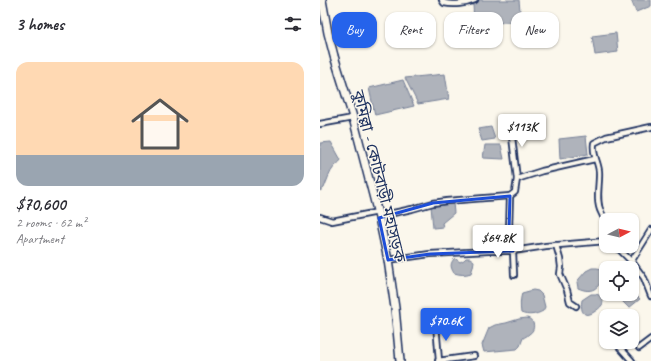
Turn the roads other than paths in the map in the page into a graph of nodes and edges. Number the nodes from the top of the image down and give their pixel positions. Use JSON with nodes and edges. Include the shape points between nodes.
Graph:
{"nodes":[{"id":1,"x":322,"y":0,"type":"edge"},
{"id":2,"x":442,"y":0,"type":"edge"},
{"id":3,"x":475,"y":0,"type":"edge"},
{"id":4,"x":353,"y":118,"type":"junction"},
{"id":5,"x":510,"y":120,"type":"dead end"},
{"id":6,"x":320,"y":124,"type":"edge"},
{"id":7,"x":651,"y":127,"type":"edge"},
{"id":8,"x":595,"y":159,"type":"junction"},
{"id":9,"x":517,"y":179,"type":"junction"},
{"id":10,"x":510,"y":196,"type":"junction"},
{"id":11,"x":601,"y":213,"type":"edge"},
{"id":12,"x":378,"y":214,"type":"junction"},
{"id":13,"x":320,"y":217,"type":"edge"},
{"id":14,"x":651,"y":230,"type":"edge"},
{"id":15,"x":599,"y":242,"type":"edge"},
{"id":16,"x":556,"y":245,"type":"junction"},
{"id":17,"x":513,"y":251,"type":"junction"},
{"id":18,"x":623,"y":253,"type":"edge"},
{"id":19,"x":388,"y":260,"type":"junction"},
{"id":20,"x":630,"y":261,"type":"edge"},
{"id":21,"x":632,"y":261,"type":"edge"},
{"id":22,"x":639,"y":272,"type":"edge"},
{"id":23,"x":514,"y":275,"type":"dead end"},
{"id":24,"x":651,"y":296,"type":"edge"},
{"id":25,"x":576,"y":306,"type":"dead end"},
{"id":26,"x":436,"y":324,"type":"dead end"},
{"id":27,"x":651,"y":339,"type":"edge"},
{"id":28,"x":639,"y":348,"type":"dead end"},
{"id":29,"x":621,"y":349,"type":"edge"},
{"id":30,"x":474,"y":356,"type":"dead end"},
{"id":31,"x":400,"y":361,"type":"edge"},
{"id":32,"x":439,"y":361,"type":"edge"},
{"id":33,"x":632,"y":361,"type":"edge"}],
"edges":[{"from":1,"to":4,"type":"main road","name":"কুমিল্লা - কোটবাড়ী মহাসড়ক","via":[[334,56]]},
{"from":2,"to":3,"type":"street","via":[[448,4]]},
{"from":4,"to":6,"type":"street"},
{"from":4,"to":12,"type":"main road","name":"কুমিল্লা - কোটবাড়ী মহাসড়ক"},
{"from":5,"to":9,"type":"street"},
{"from":7,"to":8,"type":"street","via":[[597,141],[594,143]]},
{"from":8,"to":9,"type":"street"},
{"from":8,"to":11,"type":"street","via":[[599,168],[598,192]]},
{"from":9,"to":10,"type":"street","via":[[515,192]]},
{"from":10,"to":12,"type":"street","via":[[440,202],[412,210]]},
{"from":10,"to":17,"type":"street","via":[[509,230]]},
{"from":12,"to":13,"type":"street","via":[[332,221]]},
{"from":12,"to":19,"type":"main road","name":"কুমিল্লা - কোটবাড়ী মহাসড়ক"},
{"from":14,"to":21,"type":"street"},
{"from":15,"to":16,"type":"street"},
{"from":16,"to":17,"type":"street"},
{"from":16,"to":25,"type":"street","via":[[560,259],[560,274],[570,302]]},
{"from":17,"to":19,"type":"street","via":[[430,254]]},
{"from":17,"to":23,"type":"street"},
{"from":18,"to":20,"type":"street"},
{"from":19,"to":31,"type":"main road","name":"কুমিল্লা - কোটবাড়ী মহাসড়ক"},
{"from":22,"to":24,"type":"street"},
{"from":26,"to":32,"type":"street"},
{"from":27,"to":28,"type":"street"},
{"from":29,"to":33,"type":"street"},
{"from":30,"to":32,"type":"street"}]}
